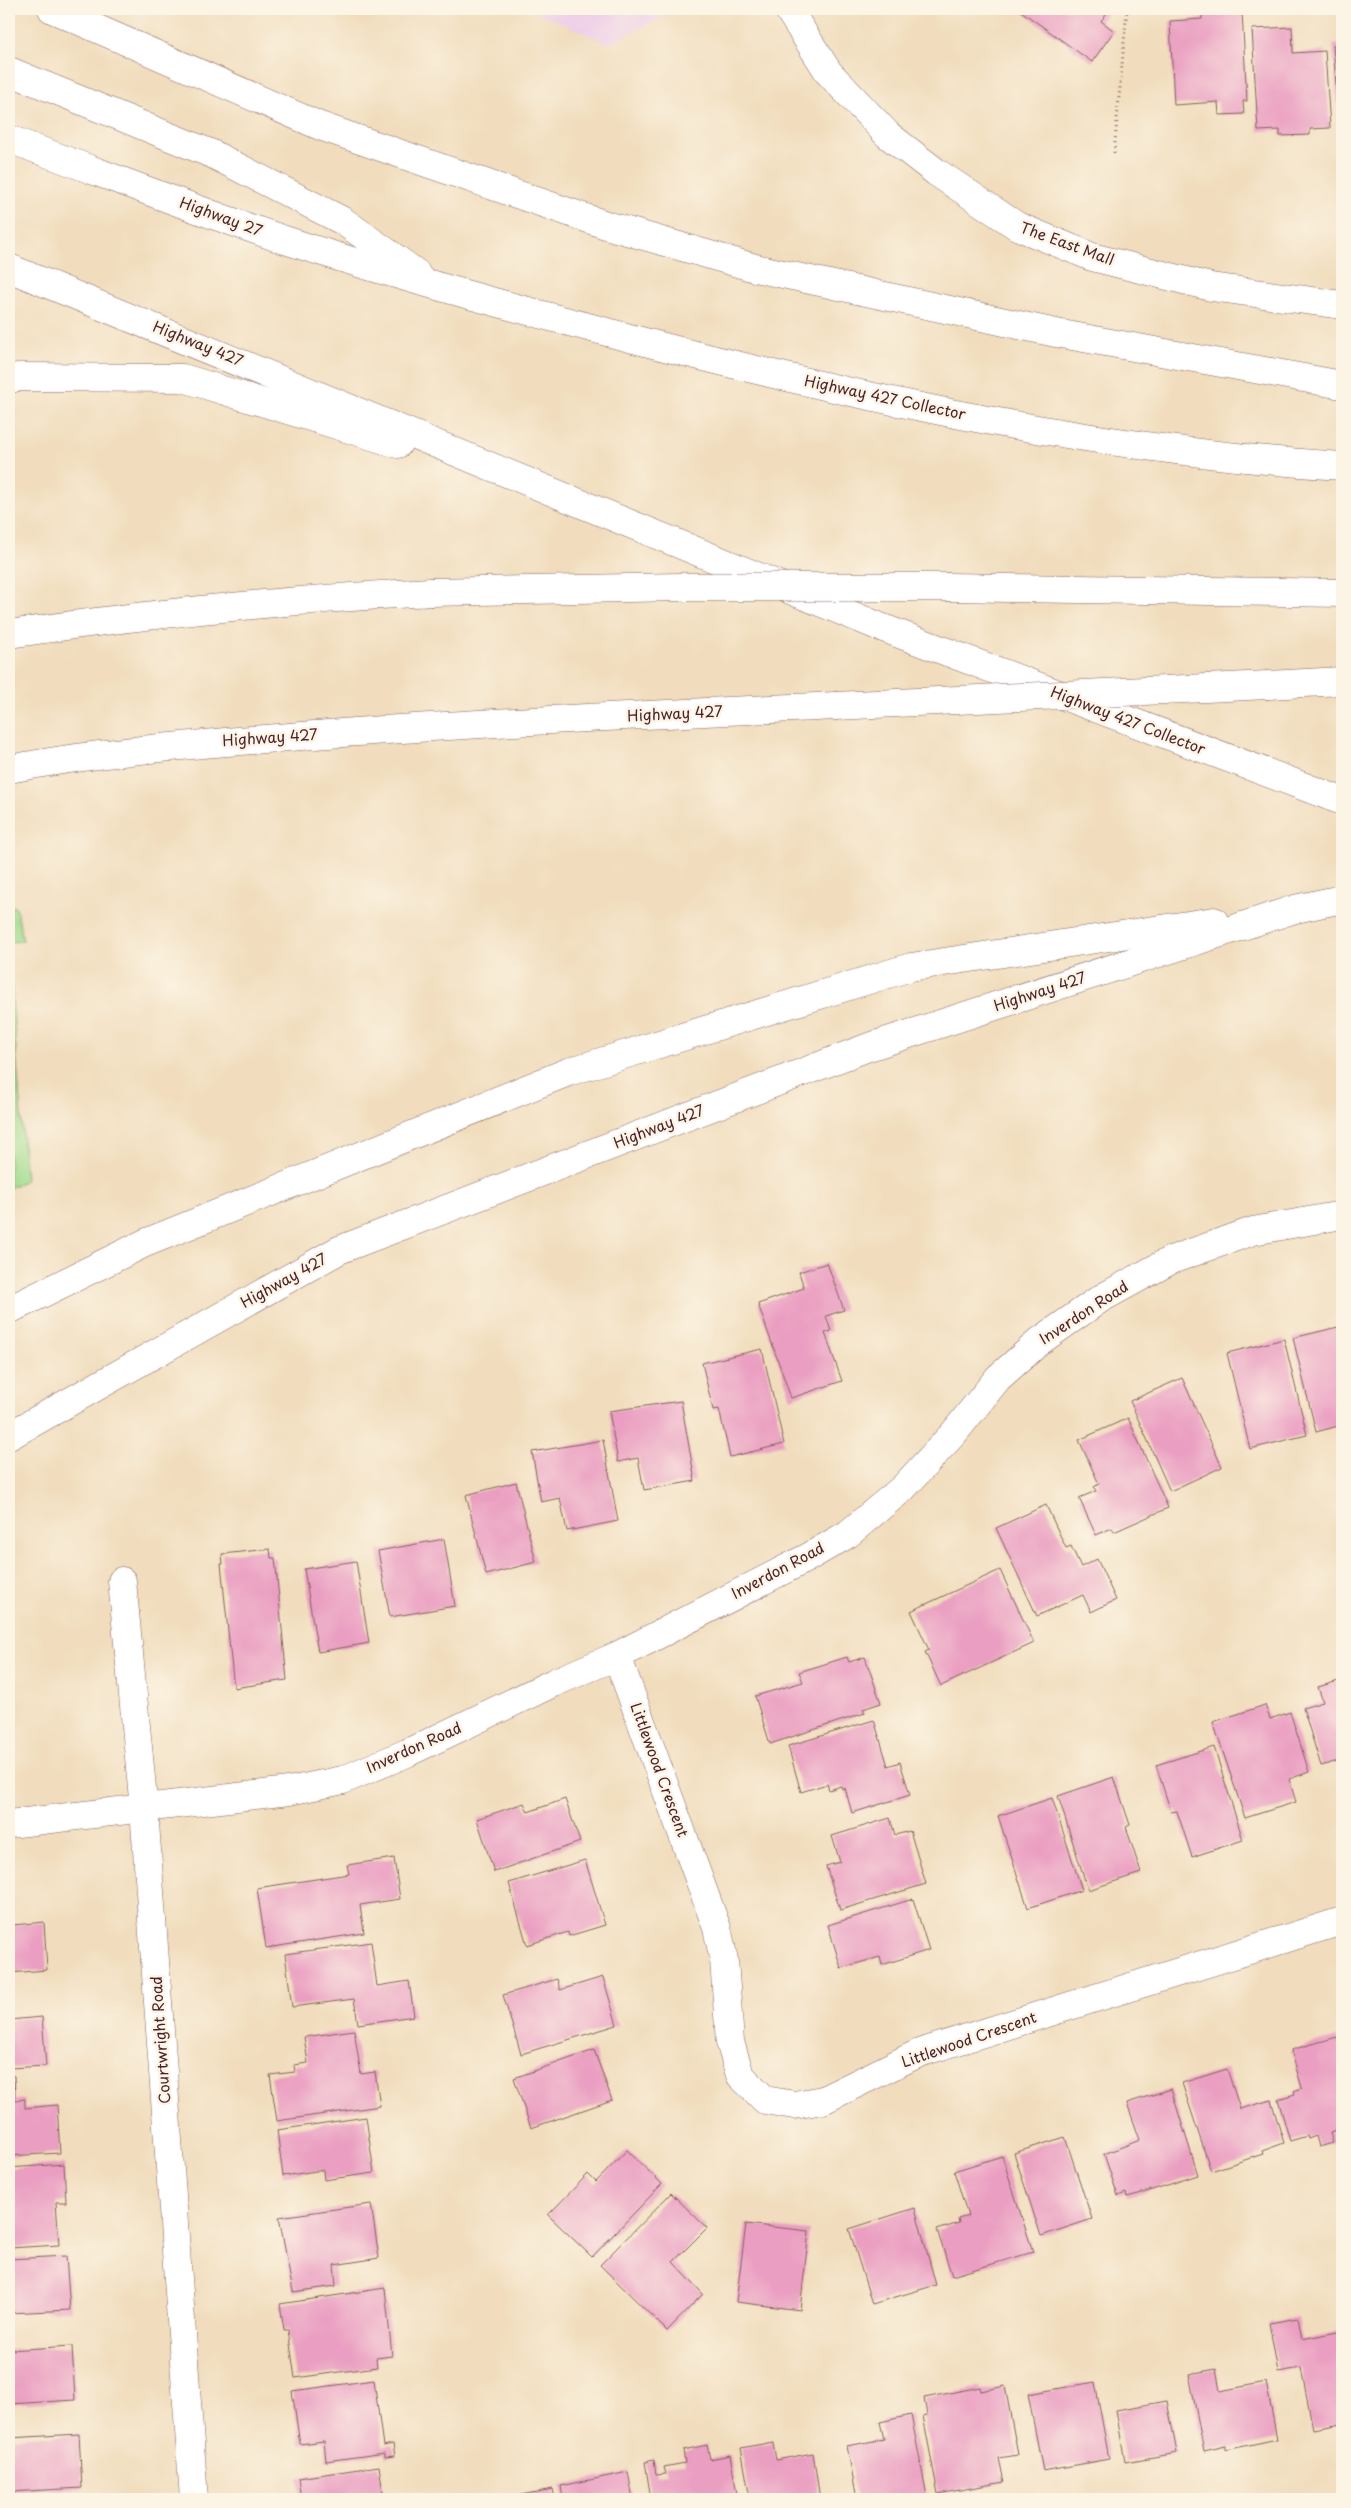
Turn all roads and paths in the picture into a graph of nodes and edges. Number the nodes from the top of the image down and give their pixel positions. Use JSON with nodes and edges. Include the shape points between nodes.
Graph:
{"nodes":[{"id":1,"x":52,"y":9,"type":"edge"},
{"id":2,"x":788,"y":9,"type":"edge"},
{"id":3,"x":1127,"y":9,"type":"edge"},
{"id":4,"x":9,"y":71,"type":"edge"},
{"id":5,"x":9,"y":139,"type":"edge"},
{"id":6,"x":1114,"y":152,"type":"dead end"},
{"id":7,"x":9,"y":268,"type":"edge"},
{"id":8,"x":436,"y":287,"type":"junction"},
{"id":9,"x":1342,"y":305,"type":"edge"},
{"id":10,"x":9,"y":380,"type":"edge"},
{"id":11,"x":1342,"y":385,"type":"edge"},
{"id":12,"x":1342,"y":466,"type":"edge"},
{"id":13,"x":552,"y":492,"type":"junction"},
{"id":14,"x":1342,"y":593,"type":"edge"},
{"id":15,"x":9,"y":634,"type":"edge"},
{"id":16,"x":1342,"y":681,"type":"edge"},
{"id":17,"x":9,"y":769,"type":"edge"},
{"id":18,"x":1342,"y":801,"type":"edge"},
{"id":19,"x":1342,"y":899,"type":"edge"},
{"id":20,"x":1295,"y":909,"type":"junction"},
{"id":21,"x":1342,"y":1215,"type":"edge"},
{"id":22,"x":9,"y":1310,"type":"edge"},
{"id":23,"x":9,"y":1436,"type":"edge"},
{"id":24,"x":122,"y":1581,"type":"dead end"},
{"id":25,"x":618,"y":1656,"type":"junction"},
{"id":26,"x":144,"y":1809,"type":"junction"},
{"id":27,"x":9,"y":1824,"type":"edge"},
{"id":28,"x":1342,"y":1921,"type":"edge"},
{"id":29,"x":194,"y":2499,"type":"edge"}],
"edges":[{"from":1,"to":11,"type":"main road","via":[[320,126],[616,228],[755,268],[1056,333]]},
{"from":2,"to":9,"type":"main road","name":"The East Mall","via":[[829,73],[888,135],[936,172],[1017,226],[1092,257],[1211,287]]},
{"from":3,"to":6,"type":"path"},
{"from":4,"to":8,"type":"main road","via":[[212,154],[343,221]]},
{"from":5,"to":8,"type":"main road","name":"Highway 27","via":[[286,240]]},
{"from":7,"to":13,"type":"main road","name":"Highway 427"},
{"from":8,"to":12,"type":"main road","name":"Highway 427 Collector","via":[[767,374],[914,406],[1161,449]]},
{"from":10,"to":13,"type":"main road","via":[[18,377],[183,378]]},
{"from":13,"to":18,"type":"main road","name":"Highway 427 Collector","via":[[878,626]]},
{"from":14,"to":15,"type":"main road","bridge":true,"via":[[949,587],[680,587],[430,592],[208,608]]},
{"from":16,"to":17,"type":"main road","name":"Highway 427","bridge":true,"via":[[498,722],[197,745]]},
{"from":19,"to":20,"type":"main road","name":"Highway 427"},
{"from":20,"to":22,"type":"main road","via":[[911,967],[568,1072],[145,1243]]},
{"from":20,"to":23,"type":"main road","name":"Highway 427","via":[[866,1048],[339,1250]]},
{"from":21,"to":25,"type":"main road","name":"Inverdon Road","via":[[1244,1234],[1171,1260],[1100,1299],[1040,1341],[998,1378],[954,1433],[902,1488],[848,1534]]},
{"from":24,"to":26,"type":"main road","name":"Courtwright Road"},
{"from":25,"to":26,"type":"main road","name":"Inverdon Road","via":[[343,1780],[288,1791]]},
{"from":25,"to":28,"type":"main road","name":"Littlewood Crescent","via":[[716,1928],[724,1960],[734,2057],[740,2075],[765,2100],[794,2105],[823,2100],[919,2053]]},
{"from":26,"to":27,"type":"main road","name":"Inverdon Road"},
{"from":26,"to":29,"type":"main road","name":"Courtwright Road"}]}
